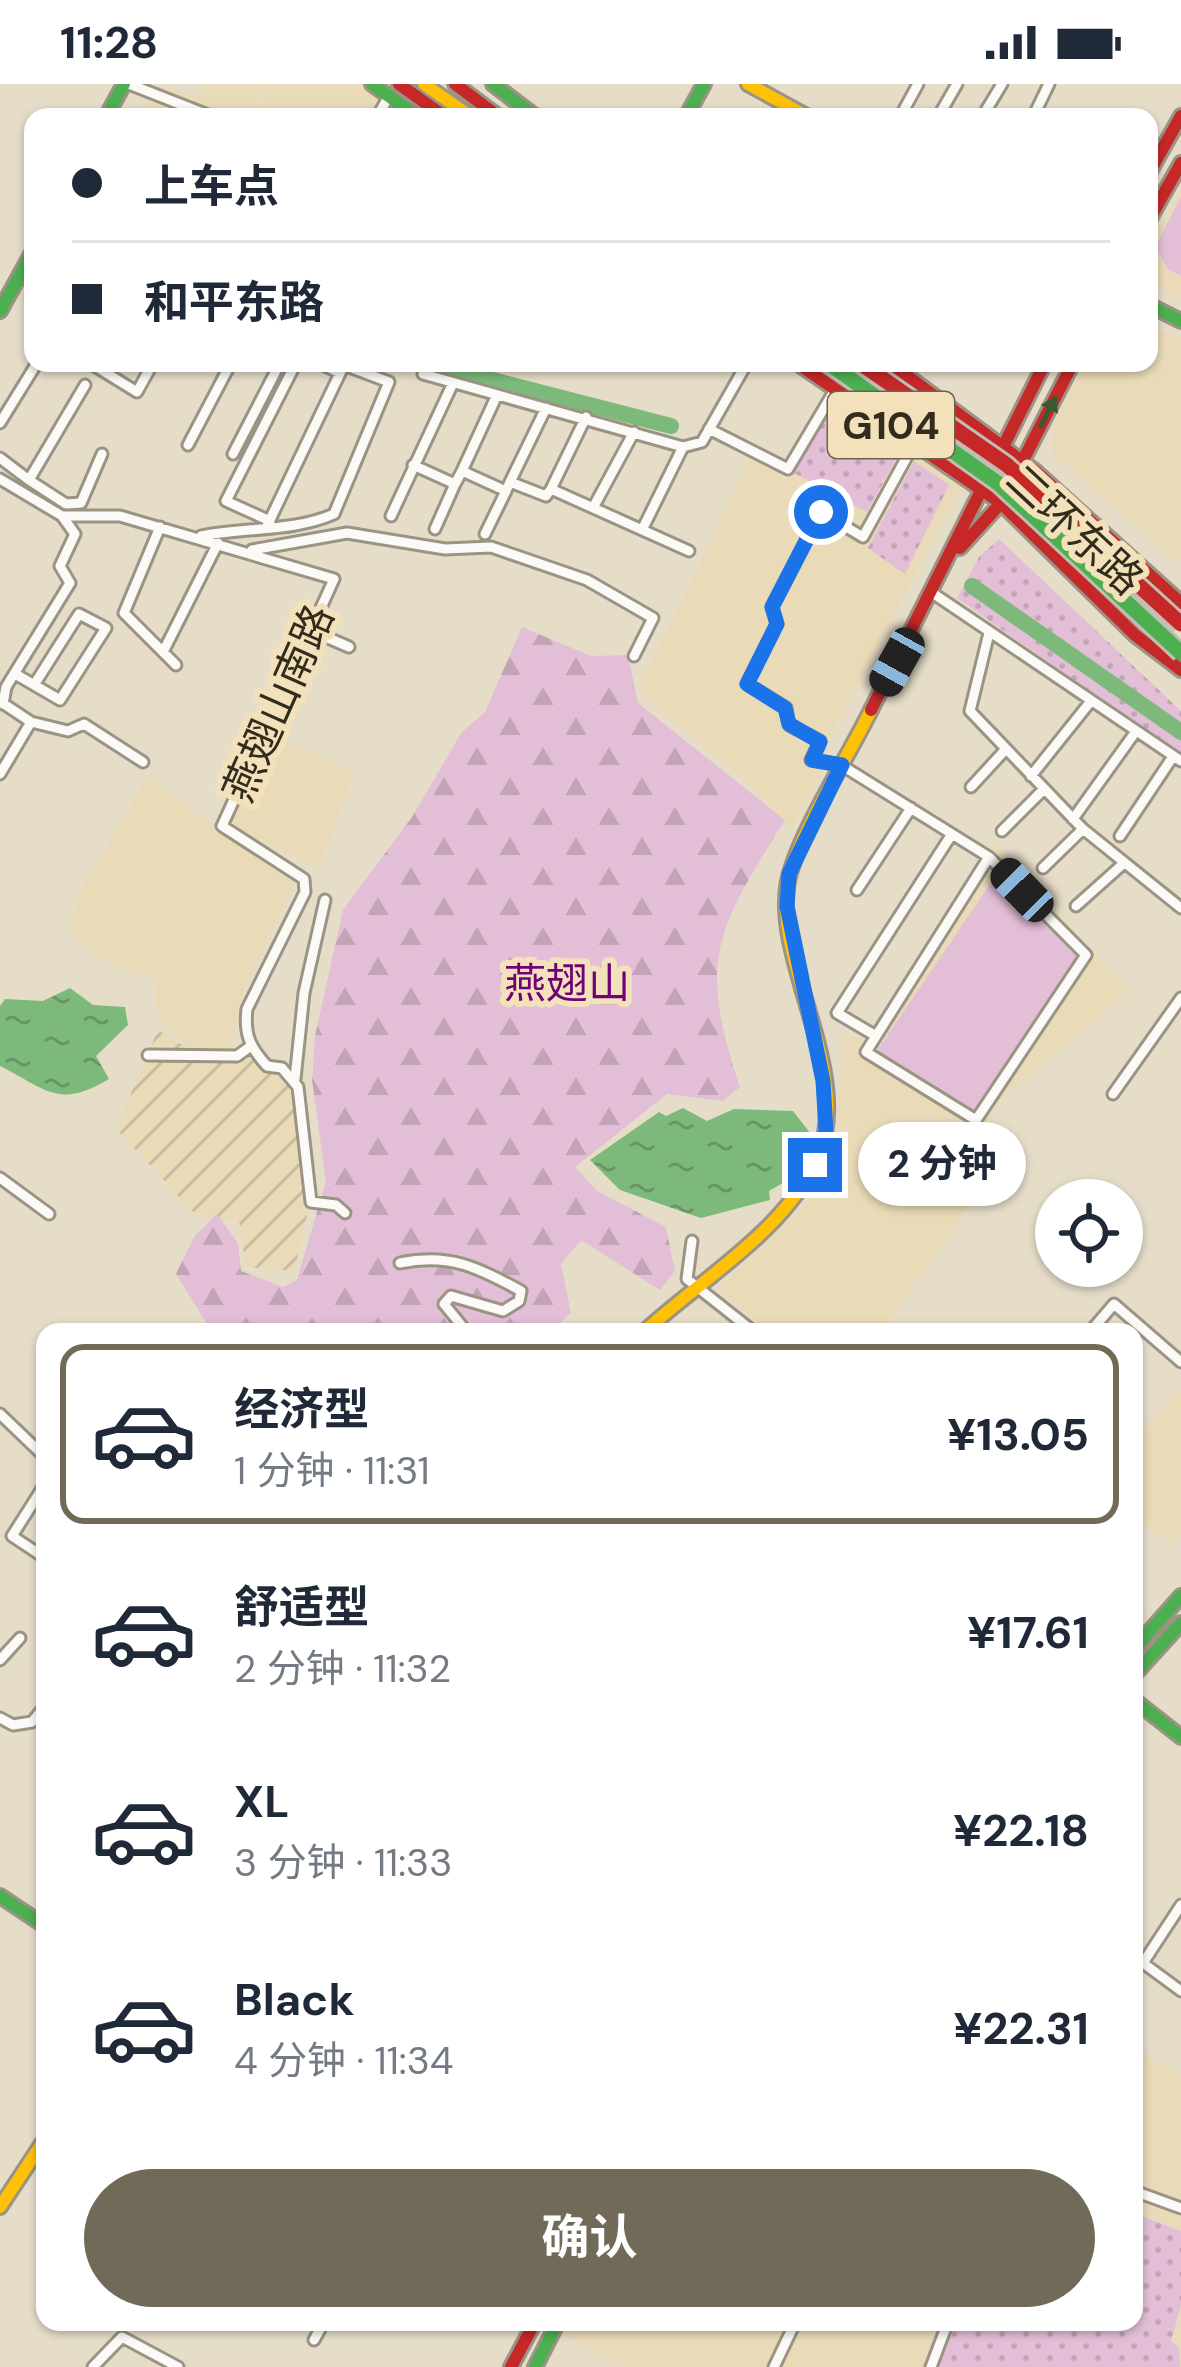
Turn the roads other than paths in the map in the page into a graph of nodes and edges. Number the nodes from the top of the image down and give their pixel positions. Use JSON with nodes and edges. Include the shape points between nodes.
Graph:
{"nodes":[{"id":1,"x":126,"y":84,"type":"edge"},
{"id":2,"x":372,"y":84,"type":"edge"},
{"id":3,"x":424,"y":84,"type":"edge"},
{"id":4,"x":455,"y":84,"type":"edge"},
{"id":5,"x":481,"y":84,"type":"edge"},
{"id":6,"x":493,"y":84,"type":"edge"},
{"id":7,"x":748,"y":84,"type":"edge"},
{"id":8,"x":394,"y":90,"type":"edge"},
{"id":9,"x":189,"y":108,"type":"edge"},
{"id":10,"x":428,"y":108,"type":"edge"},
{"id":11,"x":458,"y":108,"type":"edge"},
{"id":12,"x":488,"y":108,"type":"edge"},
{"id":13,"x":509,"y":108,"type":"edge"},
{"id":14,"x":524,"y":108,"type":"edge"},
{"id":15,"x":792,"y":108,"type":"edge"},
{"id":16,"x":1181,"y":116,"type":"edge"},
{"id":17,"x":1158,"y":157,"type":"edge"},
{"id":18,"x":1181,"y":163,"type":"edge"},
{"id":19,"x":1158,"y":204,"type":"edge"},
{"id":20,"x":24,"y":267,"type":"edge"},
{"id":21,"x":0,"y":311,"type":"edge"},
{"id":22,"x":31,"y":372,"type":"edge"},
{"id":23,"x":105,"y":372,"type":"edge"},
{"id":24,"x":148,"y":372,"type":"edge"},
{"id":25,"x":226,"y":372,"type":"edge"},
{"id":26,"x":275,"y":372,"type":"edge"},
{"id":27,"x":291,"y":372,"type":"edge"},
{"id":28,"x":363,"y":372,"type":"edge"},
{"id":29,"x":742,"y":372,"type":"edge"},
{"id":30,"x":811,"y":372,"type":"edge"},
{"id":31,"x":841,"y":372,"type":"edge"},
{"id":32,"x":873,"y":372,"type":"edge"},
{"id":33,"x":902,"y":372,"type":"edge"},
{"id":34,"x":1040,"y":372,"type":"edge"},
{"id":35,"x":1068,"y":372,"type":"edge"},
{"id":36,"x":340,"y":373,"type":"edge"},
{"id":37,"x":423,"y":374,"type":"dead end"},
{"id":38,"x":453,"y":383,"type":"junction"},
{"id":39,"x":85,"y":385,"type":"dead end"},
{"id":40,"x":836,"y":388,"type":"junction"},
{"id":41,"x":497,"y":394,"type":"junction"},
{"id":42,"x":546,"y":408,"type":"junction"},
{"id":43,"x":586,"y":417,"type":"junction"},
{"id":44,"x":0,"y":423,"type":"edge"},
{"id":45,"x":709,"y":429,"type":"junction"},
{"id":46,"x":634,"y":432,"type":"junction"},
{"id":47,"x":915,"y":442,"type":"junction"},
{"id":48,"x":1002,"y":444,"type":"junction"},
{"id":49,"x":188,"y":445,"type":"dead end"},
{"id":50,"x":683,"y":447,"type":"junction"},
{"id":51,"x":102,"y":454,"type":"dead end"},
{"id":52,"x":233,"y":454,"type":"dead end"},
{"id":53,"x":0,"y":458,"type":"edge"},
{"id":54,"x":1024,"y":461,"type":"junction"},
{"id":55,"x":413,"y":465,"type":"junction"},
{"id":56,"x":461,"y":471,"type":"junction"},
{"id":57,"x":0,"y":479,"type":"edge"},
{"id":58,"x":29,"y":480,"type":"junction"},
{"id":59,"x":455,"y":484,"type":"junction"},
{"id":60,"x":508,"y":487,"type":"junction"},
{"id":61,"x":980,"y":488,"type":"junction"},
{"id":62,"x":551,"y":489,"type":"junction"},
{"id":63,"x":1001,"y":503,"type":"junction"},
{"id":64,"x":594,"y":506,"type":"junction"},
{"id":65,"x":62,"y":516,"type":"junction"},
{"id":66,"x":391,"y":517,"type":"dead end"},
{"id":67,"x":269,"y":523,"type":"junction"},
{"id":68,"x":160,"y":527,"type":"junction"},
{"id":69,"x":643,"y":528,"type":"junction"},
{"id":70,"x":435,"y":529,"type":"dead end"},
{"id":71,"x":485,"y":534,"type":"dead end"},
{"id":72,"x":196,"y":537,"type":"junction"},
{"id":73,"x":218,"y":543,"type":"junction"},
{"id":74,"x":247,"y":550,"type":"junction"},
{"id":75,"x":689,"y":551,"type":"dead end"},
{"id":76,"x":951,"y":557,"type":"junction"},
{"id":77,"x":934,"y":594,"type":"junction"},
{"id":78,"x":1181,"y":603,"type":"edge"},
{"id":79,"x":1181,"y":624,"type":"edge"},
{"id":80,"x":310,"y":630,"type":"junction"},
{"id":81,"x":988,"y":634,"type":"junction"},
{"id":82,"x":349,"y":647,"type":"dead end"},
{"id":83,"x":163,"y":652,"type":"junction"},
{"id":84,"x":1181,"y":653,"type":"edge"},
{"id":85,"x":634,"y":656,"type":"dead end"},
{"id":86,"x":176,"y":665,"type":"dead end"},
{"id":87,"x":1177,"y":672,"type":"edge"},
{"id":88,"x":17,"y":675,"type":"dead end"},
{"id":89,"x":34,"y":685,"type":"junction"},
{"id":90,"x":1091,"y":701,"type":"junction"},
{"id":91,"x":2,"y":703,"type":"edge"},
{"id":92,"x":31,"y":722,"type":"junction"},
{"id":93,"x":1134,"y":734,"type":"dead end"},
{"id":94,"x":1006,"y":749,"type":"junction"},
{"id":95,"x":1176,"y":760,"type":"edge"},
{"id":96,"x":143,"y":762,"type":"dead end"},
{"id":97,"x":842,"y":765,"type":"junction"},
{"id":98,"x":0,"y":774,"type":"edge"},
{"id":99,"x":1031,"y":776,"type":"junction"},
{"id":100,"x":971,"y":787,"type":"dead end"},
{"id":101,"x":1044,"y":789,"type":"junction"},
{"id":102,"x":910,"y":808,"type":"junction"},
{"id":103,"x":1073,"y":819,"type":"junction"},
{"id":104,"x":1083,"y":830,"type":"junction"},
{"id":105,"x":1002,"y":831,"type":"dead end"},
{"id":106,"x":1120,"y":836,"type":"dead end"},
{"id":107,"x":950,"y":837,"type":"dead end"},
{"id":108,"x":989,"y":856,"type":"junction"},
{"id":109,"x":1123,"y":864,"type":"junction"},
{"id":110,"x":1043,"y":868,"type":"dead end"},
{"id":111,"x":857,"y":890,"type":"dead end"},
{"id":112,"x":325,"y":899,"type":"dead end"},
{"id":113,"x":1076,"y":906,"type":"dead end"},
{"id":114,"x":1181,"y":908,"type":"edge"},
{"id":115,"x":1181,"y":998,"type":"edge"},
{"id":116,"x":876,"y":1036,"type":"junction"},
{"id":117,"x":251,"y":1046,"type":"junction"},
{"id":118,"x":148,"y":1055,"type":"dead end"},
{"id":119,"x":295,"y":1079,"type":"junction"},
{"id":120,"x":1113,"y":1094,"type":"dead end"},
{"id":121,"x":0,"y":1178,"type":"edge"},
{"id":122,"x":345,"y":1213,"type":"dead end"},
{"id":123,"x":49,"y":1214,"type":"dead end"},
{"id":124,"x":692,"y":1241,"type":"dead end"},
{"id":125,"x":400,"y":1263,"type":"dead end"},
{"id":126,"x":696,"y":1285,"type":"junction"},
{"id":127,"x":458,"y":1323,"type":"edge"},
{"id":128,"x":654,"y":1323,"type":"edge"},
{"id":129,"x":743,"y":1323,"type":"edge"},
{"id":130,"x":1098,"y":1323,"type":"edge"},
{"id":131,"x":1136,"y":1323,"type":"edge"},
{"id":132,"x":1143,"y":1329,"type":"edge"},
{"id":133,"x":1181,"y":1362,"type":"edge"},
{"id":134,"x":0,"y":1414,"type":"edge"},
{"id":135,"x":36,"y":1448,"type":"edge"},
{"id":136,"x":36,"y":1499,"type":"edge"},
{"id":137,"x":36,"y":1552,"type":"edge"},
{"id":138,"x":1181,"y":1596,"type":"edge"},
{"id":139,"x":1181,"y":1623,"type":"edge"},
{"id":140,"x":20,"y":1638,"type":"dead end"},
{"id":141,"x":1143,"y":1651,"type":"edge"},
{"id":142,"x":1143,"y":1655,"type":"edge"},
{"id":143,"x":0,"y":1660,"type":"edge"},
{"id":144,"x":1143,"y":1707,"type":"edge"},
{"id":145,"x":36,"y":1717,"type":"edge"},
{"id":146,"x":0,"y":1718,"type":"edge"},
{"id":147,"x":1181,"y":1737,"type":"edge"},
{"id":148,"x":0,"y":1896,"type":"edge"},
{"id":149,"x":1181,"y":1905,"type":"edge"},
{"id":150,"x":36,"y":1920,"type":"edge"},
{"id":151,"x":1181,"y":1990,"type":"edge"},
{"id":152,"x":36,"y":2152,"type":"edge"},
{"id":153,"x":1143,"y":2195,"type":"edge"},
{"id":154,"x":0,"y":2206,"type":"edge"},
{"id":155,"x":1181,"y":2208,"type":"edge"},
{"id":156,"x":319,"y":2331,"type":"edge"},
{"id":157,"x":530,"y":2331,"type":"edge"},
{"id":158,"x":553,"y":2331,"type":"edge"},
{"id":159,"x":791,"y":2331,"type":"edge"},
{"id":160,"x":945,"y":2331,"type":"edge"},
{"id":161,"x":314,"y":2340,"type":"dead end"},
{"id":162,"x":93,"y":2367,"type":"edge"},
{"id":163,"x":178,"y":2367,"type":"edge"},
{"id":164,"x":512,"y":2367,"type":"edge"},
{"id":165,"x":535,"y":2367,"type":"edge"},
{"id":166,"x":774,"y":2367,"type":"edge"},
{"id":167,"x":932,"y":2367,"type":"edge"}],
"edges":[{"from":1,"to":9,"type":"street"},
{"from":2,"to":8,"type":"main road"},
{"from":3,"to":11,"type":"main road"},
{"from":4,"to":12,"type":"main road"},
{"from":5,"to":13,"type":"main road"},
{"from":6,"to":14,"type":"main road"},
{"from":7,"to":15,"type":"main road"},
{"from":8,"to":10,"type":"main road"},
{"from":16,"to":17,"type":"main road"},
{"from":18,"to":19,"type":"main road"},
{"from":20,"to":21,"type":"main road"},
{"from":22,"to":44,"type":"street"},
{"from":23,"to":24,"type":"street","via":[[137,392]]},
{"from":25,"to":49,"type":"street"},
{"from":26,"to":52,"type":"street"},
{"from":27,"to":67,"type":"street","via":[[226,501]]},
{"from":28,"to":67,"type":"street","via":[[389,382],[334,514],[307,526]]},
{"from":29,"to":45,"type":"street"},
{"from":30,"to":40,"type":"main road","name":"二环东路","number":"G104"},
{"from":31,"to":84,"type":"main road","bridge":true,"via":[[999,484]]},
{"from":32,"to":79,"type":"main road","bridge":true,"via":[[1007,465]]},
{"from":33,"to":48,"type":"main road","name":"二环东路","number":"G104"},
{"from":34,"to":48,"type":"main road"},
{"from":54,"to":35,"type":"main road","one_way":true},
{"from":36,"to":67,"type":"street"},
{"from":37,"to":38,"type":"street"},
{"from":38,"to":41,"type":"street"},
{"from":38,"to":55,"type":"street"},
{"from":39,"to":58,"type":"street"},
{"from":40,"to":45,"type":"street","via":[[788,470]]},
{"from":40,"to":47,"type":"main road","name":"二环东路","number":"G104"},
{"from":41,"to":42,"type":"street"},
{"from":41,"to":56,"type":"street"},
{"from":42,"to":43,"type":"street"},
{"from":42,"to":60,"type":"street"},
{"from":43,"to":46,"type":"street"},
{"from":43,"to":62,"type":"street"},
{"from":45,"to":50,"type":"street","via":[[702,442]]},
{"from":46,"to":50,"type":"street"},
{"from":46,"to":64,"type":"street"},
{"from":47,"to":61,"type":"main road","name":"二环东路","number":"G104"},
{"from":47,"to":97,"type":"street","via":[[863,537],[821,512],[772,607],[777,624],[747,684],[820,742],[812,760]]},
{"from":48,"to":54,"type":"main road","name":"二环东路","number":"G104"},
{"from":48,"to":61,"type":"main road"},
{"from":50,"to":69,"type":"street"},
{"from":51,"to":58,"type":"street","via":[[81,503],[67,504]]},
{"from":53,"to":58,"type":"street"},
{"from":54,"to":63,"type":"main road"},
{"from":54,"to":78,"type":"main road","name":"二环东路","number":"G104"},
{"from":55,"to":59,"type":"street"},
{"from":55,"to":66,"type":"street"},
{"from":56,"to":59,"type":"street"},
{"from":56,"to":60,"type":"street"},
{"from":57,"to":65,"type":"street"},
{"from":59,"to":70,"type":"street"},
{"from":60,"to":62,"type":"street","via":[[546,496]]},
{"from":60,"to":71,"type":"street"},
{"from":61,"to":63,"type":"main road","name":"二环东路","number":"G104"},
{"from":61,"to":76,"type":"main road"},
{"from":62,"to":64,"type":"street"},
{"from":63,"to":76,"type":"main road"},
{"from":63,"to":87,"type":"main road","name":"二环东路","number":"G104"},
{"from":64,"to":69,"type":"street"},
{"from":65,"to":68,"type":"street","name":"燕翅山南路","via":[[120,516]]},
{"from":65,"to":91,"type":"street","via":[[75,534],[60,566],[70,583]]},
{"from":67,"to":72,"type":"street"},
{"from":68,"to":72,"type":"street","name":"燕翅山南路"},
{"from":68,"to":83,"type":"street","via":[[124,613]]},
{"from":69,"to":75,"type":"street"},
{"from":72,"to":73,"type":"street","name":"燕翅山南路"},
{"from":73,"to":74,"type":"street","name":"燕翅山南路"},
{"from":73,"to":83,"type":"street"},
{"from":74,"to":80,"type":"street","name":"燕翅山南路","via":[[334,579]]},
{"from":74,"to":85,"type":"street","via":[[347,532],[445,549],[491,548],[587,580],[653,618]]},
{"from":76,"to":77,"type":"main road"},
{"from":77,"to":81,"type":"street"},
{"from":77,"to":97,"type":"main road"},
{"from":80,"to":82,"type":"street"},
{"from":80,"to":117,"type":"street","name":"燕翅山南路","via":[[222,826],[304,879],[247,1010]]},
{"from":81,"to":90,"type":"street"},
{"from":81,"to":94,"type":"street","via":[[970,711]]},
{"from":83,"to":86,"type":"street"},
{"from":88,"to":89,"type":"street"},
{"from":89,"to":89,"type":"street","via":[[60,700],[106,628],[79,614]]},
{"from":90,"to":95,"type":"street"},
{"from":90,"to":99,"type":"street"},
{"from":91,"to":92,"type":"street"},
{"from":92,"to":96,"type":"street","via":[[68,730],[84,724]]},
{"from":92,"to":98,"type":"street"},
{"from":93,"to":103,"type":"street"},
{"from":94,"to":99,"type":"street"},
{"from":94,"to":100,"type":"street"},
{"from":95,"to":106,"type":"street"},
{"from":97,"to":102,"type":"street"},
{"from":97,"to":126,"type":"main road","via":[[789,874],[787,906],[818,1045],[826,1131],[815,1165],[774,1220]]},
{"from":99,"to":101,"type":"street"},
{"from":101,"to":103,"type":"street"},
{"from":101,"to":105,"type":"street"},
{"from":102,"to":108,"type":"street"},
{"from":102,"to":111,"type":"street"},
{"from":103,"to":104,"type":"street"},
{"from":104,"to":109,"type":"street"},
{"from":104,"to":110,"type":"street"},
{"from":107,"to":116,"type":"street","via":[[837,1013]]},
{"from":108,"to":116,"type":"street"},
{"from":108,"to":116,"type":"street","via":[[1086,955],[976,1120],[866,1052]]},
{"from":109,"to":113,"type":"street"},
{"from":109,"to":114,"type":"street"},
{"from":112,"to":119,"type":"street"},
{"from":115,"to":120,"type":"street"},
{"from":117,"to":118,"type":"street","via":[[237,1056]]},
{"from":117,"to":119,"type":"street","via":[[267,1066]]},
{"from":119,"to":122,"type":"street","via":[[311,1202]]},
{"from":121,"to":123,"type":"street"},
{"from":124,"to":126,"type":"street","via":[[687,1279]]},
{"from":125,"to":127,"type":"street","via":[[436,1256],[475,1265],[521,1291],[503,1311],[451,1296],[444,1304]]},
{"from":126,"to":128,"type":"main road"},
{"from":126,"to":129,"type":"street"},
{"from":130,"to":131,"type":"street","via":[[1114,1304]]},
{"from":132,"to":133,"type":"street"},
{"from":134,"to":135,"type":"street"},
{"from":136,"to":137,"type":"street","via":[[13,1536]]},
{"from":138,"to":141,"type":"main road"},
{"from":139,"to":142,"type":"main road"},
{"from":140,"to":143,"type":"street"},
{"from":144,"to":147,"type":"main road"},
{"from":145,"to":146,"type":"street","via":[[13,1725]]},
{"from":148,"to":150,"type":"main road"},
{"from":149,"to":151,"type":"street","via":[[1143,1964]]},
{"from":152,"to":154,"type":"main road"},
{"from":153,"to":155,"type":"street"},
{"from":156,"to":161,"type":"street"},
{"from":157,"to":164,"type":"main road"},
{"from":158,"to":165,"type":"main road"},
{"from":159,"to":166,"type":"street"},
{"from":160,"to":167,"type":"street"},
{"from":162,"to":163,"type":"street","via":[[122,2337]]}]}
